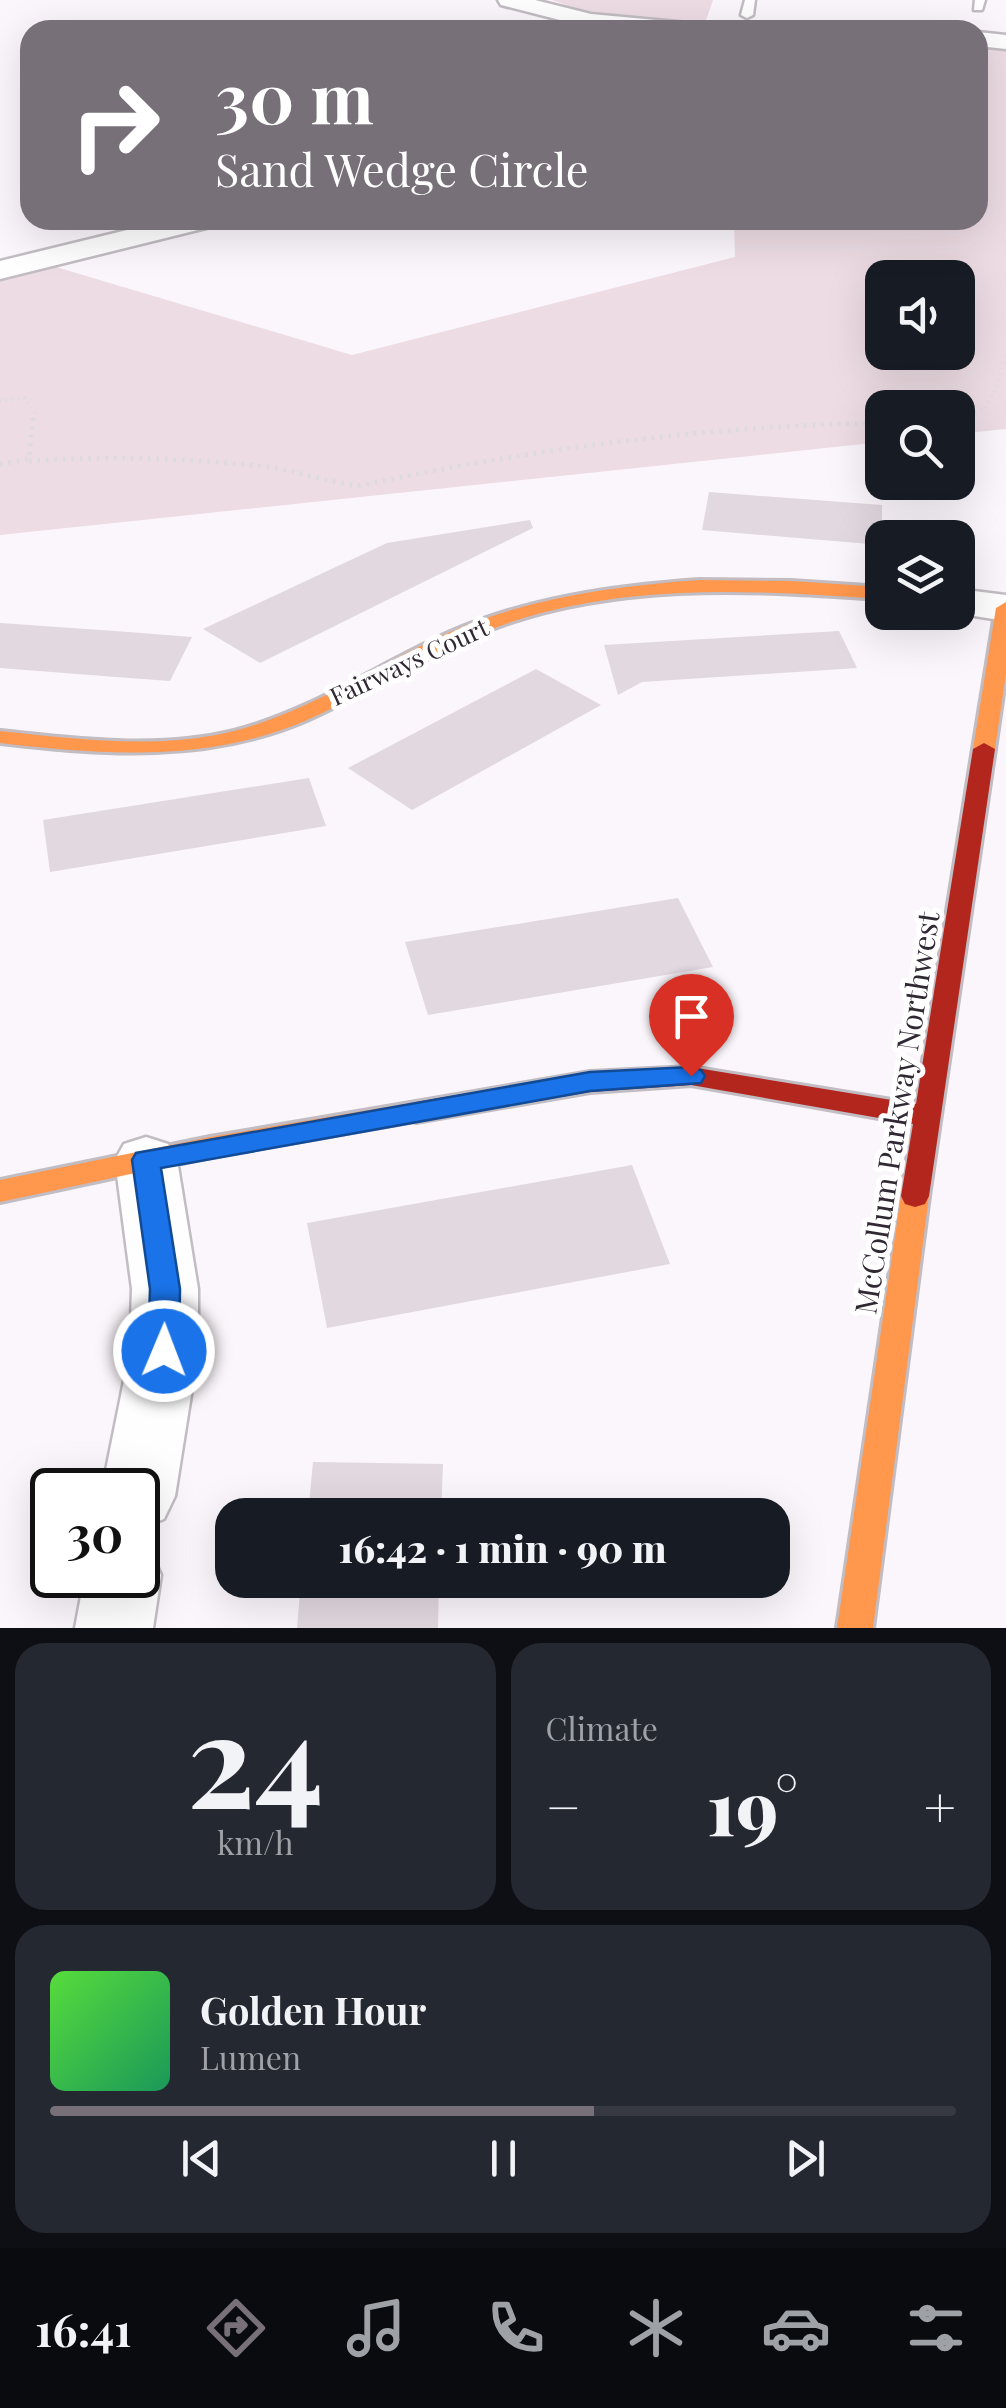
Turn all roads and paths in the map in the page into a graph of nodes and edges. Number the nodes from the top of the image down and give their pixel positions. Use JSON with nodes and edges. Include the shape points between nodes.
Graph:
{"nodes":[{"id":1,"x":508,"y":0,"type":"edge"},
{"id":2,"x":750,"y":0,"type":"edge"},
{"id":3,"x":537,"y":10,"type":"junction"},
{"id":4,"x":747,"y":15,"type":"dead end"},
{"id":5,"x":556,"y":20,"type":"edge"},
{"id":6,"x":587,"y":20,"type":"edge"},
{"id":7,"x":163,"y":230,"type":"edge"},
{"id":8,"x":0,"y":270,"type":"edge"},
{"id":9,"x":1006,"y":353,"type":"edge"},
{"id":10,"x":0,"y":402,"type":"edge"},
{"id":11,"x":975,"y":412,"type":"edge"},
{"id":12,"x":865,"y":423,"type":"edge"},
{"id":13,"x":29,"y":461,"type":"dead end"},
{"id":14,"x":0,"y":464,"type":"edge"},
{"id":15,"x":865,"y":591,"type":"edge"},
{"id":16,"x":975,"y":604,"type":"edge"},
{"id":17,"x":1006,"y":608,"type":"edge"},
{"id":18,"x":0,"y":736,"type":"edge"},
{"id":19,"x":991,"y":799,"type":"edge"},
{"id":20,"x":926,"y":1116,"type":"junction"},
{"id":21,"x":146,"y":1160,"type":"junction"},
{"id":22,"x":0,"y":1191,"type":"edge"},
{"id":23,"x":143,"y":1468,"type":"edge"},
{"id":24,"x":119,"y":1598,"type":"edge"},
{"id":25,"x":114,"y":1628,"type":"edge"},
{"id":26,"x":855,"y":1628,"type":"edge"}],
"edges":[{"from":1,"to":3,"type":"street"},
{"from":2,"to":4,"type":"lane"},
{"from":3,"to":5,"type":"street"},
{"from":3,"to":6,"type":"street"},
{"from":7,"to":8,"type":"street"},
{"from":9,"to":11,"type":"path","via":[[985,409]]},
{"from":10,"to":14,"type":"path","via":[[24,398],[35,412],[30,459]]},
{"from":12,"to":13,"type":"path","via":[[625,438],[358,486],[251,465]]},
{"from":15,"to":18,"type":"street","name":"Fairways Court","via":[[794,584],[606,597],[522,612],[451,637],[297,716],[199,744],[89,748]]},
{"from":16,"to":17,"type":"street"},
{"from":17,"to":19,"type":"street","name":"McCollum Parkway Northwest"},
{"from":19,"to":20,"type":"street","name":"McCollum Parkway Northwest"},
{"from":20,"to":21,"type":"street","via":[[738,1081],[636,1078]]},
{"from":20,"to":26,"type":"street","name":"McCollum Parkway Northwest"},
{"from":21,"to":22,"type":"street"},
{"from":21,"to":23,"type":"street","via":[[165,1289]]},
{"from":24,"to":25,"type":"street"}]}
